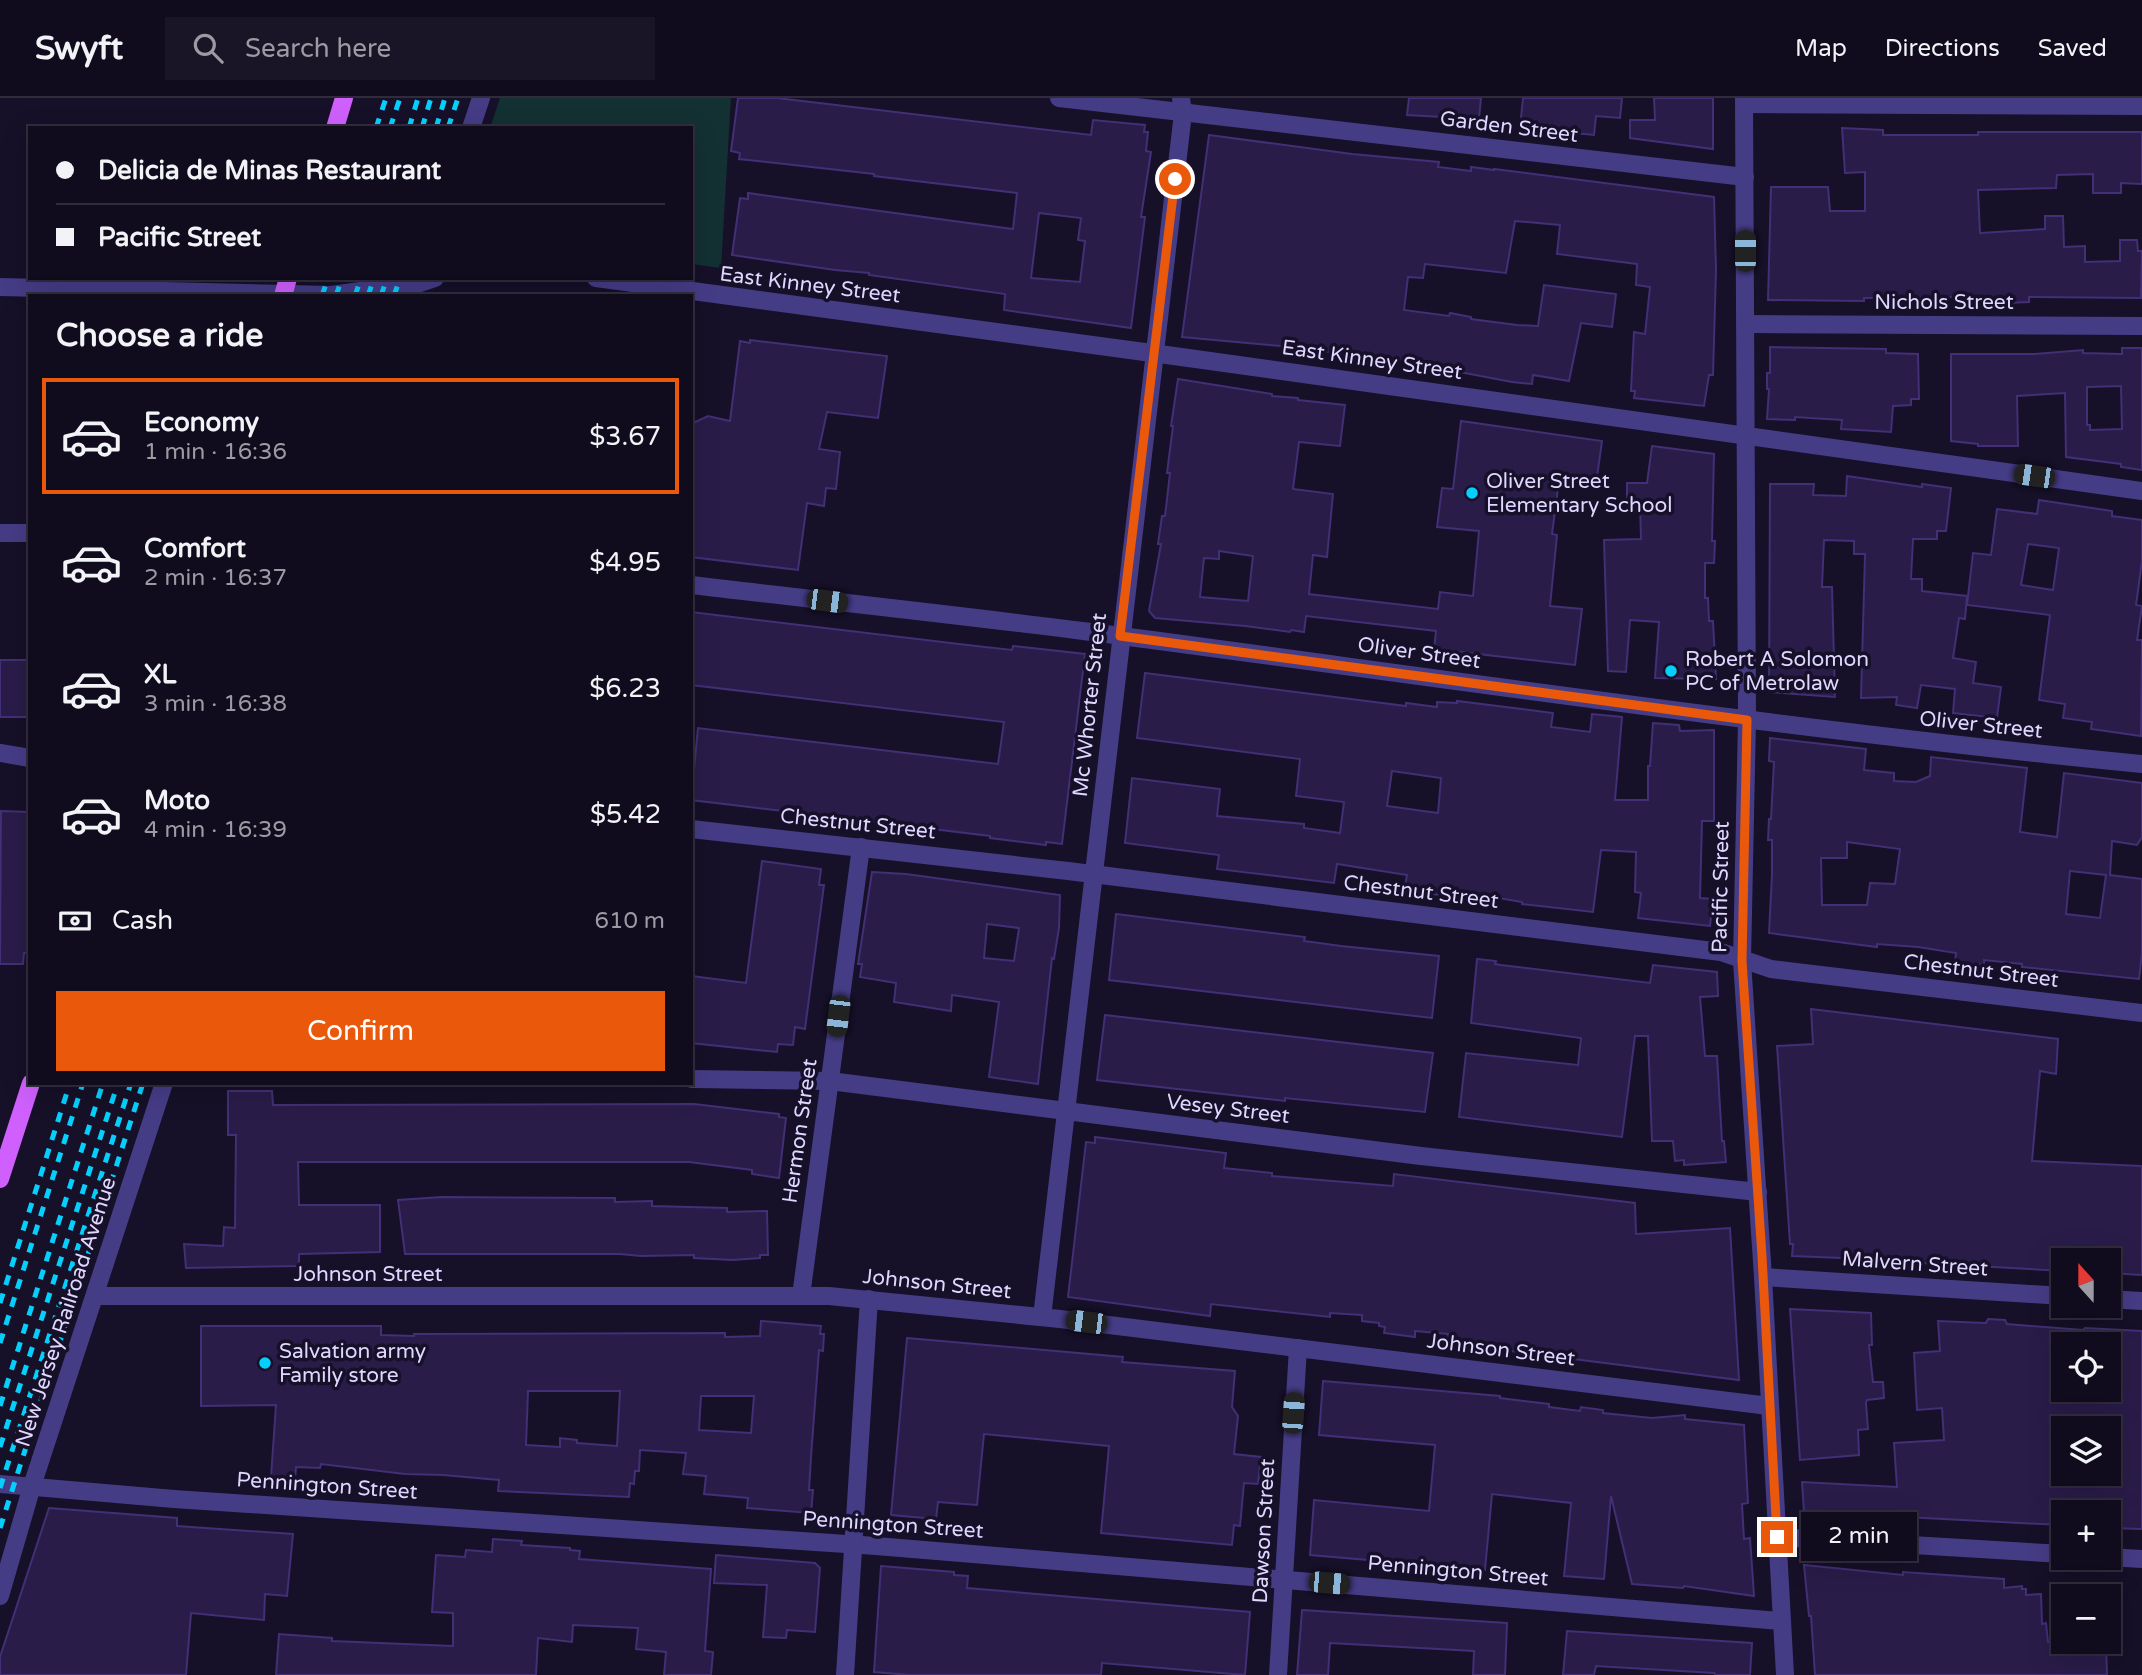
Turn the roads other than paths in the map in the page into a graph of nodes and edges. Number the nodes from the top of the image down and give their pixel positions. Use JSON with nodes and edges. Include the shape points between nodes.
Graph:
{"nodes":[{"id":1,"x":344,"y":98,"type":"edge"},
{"id":2,"x":481,"y":98,"type":"edge"},
{"id":3,"x":1059,"y":98,"type":"edge"},
{"id":4,"x":1744,"y":101,"type":"edge"},
{"id":5,"x":1182,"y":106,"type":"edge"},
{"id":6,"x":2142,"y":106,"type":"edge"},
{"id":7,"x":336,"y":126,"type":"edge"},
{"id":8,"x":472,"y":126,"type":"edge"},
{"id":9,"x":1745,"y":177,"type":"junction"},
{"id":10,"x":611,"y":280,"type":"edge"},
{"id":11,"x":423,"y":284,"type":"edge"},
{"id":12,"x":0,"y":287,"type":"edge"},
{"id":13,"x":285,"y":289,"type":"edge"},
{"id":14,"x":323,"y":294,"type":"edge"},
{"id":15,"x":339,"y":294,"type":"edge"},
{"id":16,"x":1745,"y":324,"type":"junction"},
{"id":17,"x":2142,"y":326,"type":"edge"},
{"id":18,"x":1155,"y":353,"type":"junction"},
{"id":19,"x":1744,"y":435,"type":"junction"},
{"id":20,"x":2142,"y":491,"type":"edge"},
{"id":21,"x":0,"y":533,"type":"edge"},
{"id":22,"x":28,"y":533,"type":"edge"},
{"id":23,"x":693,"y":585,"type":"edge"},
{"id":24,"x":1120,"y":636,"type":"junction"},
{"id":25,"x":1747,"y":720,"type":"junction"},
{"id":26,"x":0,"y":753,"type":"edge"},
{"id":27,"x":28,"y":758,"type":"edge"},
{"id":28,"x":2142,"y":764,"type":"edge"},
{"id":29,"x":693,"y":829,"type":"edge"},
{"id":30,"x":861,"y":847,"type":"junction"},
{"id":31,"x":1094,"y":874,"type":"junction"},
{"id":32,"x":1742,"y":961,"type":"junction"},
{"id":33,"x":2142,"y":1013,"type":"edge"},
{"id":34,"x":693,"y":1079,"type":"edge"},
{"id":35,"x":830,"y":1081,"type":"junction"},
{"id":36,"x":30,"y":1085,"type":"edge"},
{"id":37,"x":163,"y":1085,"type":"edge"},
{"id":38,"x":1065,"y":1111,"type":"junction"},
{"id":39,"x":0,"y":1179,"type":"edge"},
{"id":40,"x":1758,"y":1192,"type":"junction"},
{"id":41,"x":1763,"y":1277,"type":"junction"},
{"id":42,"x":2051,"y":1295,"type":"edge"},
{"id":43,"x":95,"y":1296,"type":"junction"},
{"id":44,"x":801,"y":1296,"type":"junction"},
{"id":45,"x":869,"y":1299,"type":"junction"},
{"id":46,"x":2121,"y":1300,"type":"edge"},
{"id":47,"x":2142,"y":1301,"type":"edge"},
{"id":48,"x":1042,"y":1317,"type":"junction"},
{"id":49,"x":1298,"y":1348,"type":"junction"},
{"id":50,"x":1769,"y":1406,"type":"junction"},
{"id":51,"x":0,"y":1484,"type":"edge"},
{"id":52,"x":33,"y":1486,"type":"junction"},
{"id":53,"x":1777,"y":1537,"type":"junction"},
{"id":54,"x":855,"y":1545,"type":"junction"},
{"id":55,"x":2051,"y":1553,"type":"edge"},
{"id":56,"x":2121,"y":1558,"type":"edge"},
{"id":57,"x":2142,"y":1559,"type":"edge"},
{"id":58,"x":1284,"y":1580,"type":"junction"},
{"id":59,"x":0,"y":1595,"type":"edge"},
{"id":60,"x":1781,"y":1621,"type":"junction"},
{"id":61,"x":845,"y":1675,"type":"edge"},
{"id":62,"x":1278,"y":1675,"type":"edge"},
{"id":63,"x":1784,"y":1675,"type":"edge"}],
"edges":[{"from":1,"to":7,"type":"main road"},
{"from":2,"to":8,"type":"street"},
{"from":3,"to":5,"type":"street","name":"Garden Street"},
{"from":4,"to":6,"type":"street"},
{"from":4,"to":9,"type":"street","name":"Pacific Street"},
{"from":5,"to":9,"type":"street","name":"Garden Street"},
{"from":5,"to":18,"type":"street","name":"Mc Whorter Street"},
{"from":9,"to":16,"type":"street","name":"Pacific Street"},
{"from":10,"to":18,"type":"street","name":"East Kinney Street"},
{"from":11,"to":15,"type":"street"},
{"from":12,"to":13,"type":"street"},
{"from":13,"to":14,"type":"street"},
{"from":16,"to":17,"type":"street","name":"Nichols Street"},
{"from":16,"to":19,"type":"street","name":"Pacific Street"},
{"from":18,"to":19,"type":"street","name":"East Kinney Street"},
{"from":18,"to":24,"type":"street","name":"Mc Whorter Street"},
{"from":19,"to":20,"type":"street","name":"East Kinney Street"},
{"from":19,"to":25,"type":"street","name":"Pacific Street"},
{"from":21,"to":22,"type":"street"},
{"from":23,"to":24,"type":"street","name":"Oliver Street"},
{"from":24,"to":25,"type":"street","name":"Oliver Street"},
{"from":24,"to":31,"type":"street","name":"Mc Whorter Street"},
{"from":25,"to":28,"type":"street","name":"Oliver Street"},
{"from":25,"to":32,"type":"street","name":"Pacific Street"},
{"from":26,"to":27,"type":"street"},
{"from":29,"to":30,"type":"street","name":"Chestnut Street"},
{"from":30,"to":31,"type":"street","name":"Chestnut Street"},
{"from":30,"to":35,"type":"street","name":"Hermon Street"},
{"from":31,"to":32,"type":"street","name":"Chestnut Street","via":[[1721,952]]},
{"from":31,"to":38,"type":"street","name":"Mc Whorter Street"},
{"from":32,"to":33,"type":"street","name":"Chestnut Street","via":[[1767,969]]},
{"from":32,"to":40,"type":"street","name":"Pacific Street"},
{"from":34,"to":35,"type":"street","name":"Vesey Street"},
{"from":35,"to":38,"type":"street","name":"Vesey Street"},
{"from":35,"to":44,"type":"street","name":"Hermon Street"},
{"from":36,"to":39,"type":"main road"},
{"from":37,"to":43,"type":"street","name":"New Jersey Railroad Avenue"},
{"from":38,"to":40,"type":"street","name":"Vesey Street"},
{"from":38,"to":48,"type":"street","name":"Mc Whorter Street"},
{"from":40,"to":41,"type":"street","name":"Pacific Street"},
{"from":41,"to":42,"type":"street","name":"Malvern Street"},
{"from":41,"to":50,"type":"street","name":"Pacific Street"},
{"from":43,"to":44,"type":"street","name":"Johnson Street"},
{"from":43,"to":52,"type":"street","name":"New Jersey Railroad Avenue"},
{"from":44,"to":45,"type":"street","name":"Johnson Street"},
{"from":45,"to":48,"type":"street","name":"Johnson Street"},
{"from":45,"to":54,"type":"street"},
{"from":46,"to":47,"type":"street"},
{"from":48,"to":49,"type":"street","name":"Johnson Street"},
{"from":49,"to":50,"type":"street","name":"Johnson Street"},
{"from":49,"to":58,"type":"street","name":"Dawson Street"},
{"from":50,"to":53,"type":"street","name":"Pacific Street"},
{"from":51,"to":52,"type":"street","name":"Pennington Street"},
{"from":52,"to":54,"type":"street","name":"Pennington Street"},
{"from":52,"to":59,"type":"street","name":"New Jersey Railroad Avenue"},
{"from":53,"to":55,"type":"street"},
{"from":53,"to":60,"type":"street","name":"Pacific Street"},
{"from":54,"to":58,"type":"street","name":"Pennington Street"},
{"from":54,"to":61,"type":"street"},
{"from":56,"to":57,"type":"street"},
{"from":58,"to":60,"type":"street","name":"Pennington Street"},
{"from":58,"to":62,"type":"street","name":"Dawson Street"},
{"from":60,"to":63,"type":"street","name":"Pacific Street"}]}
